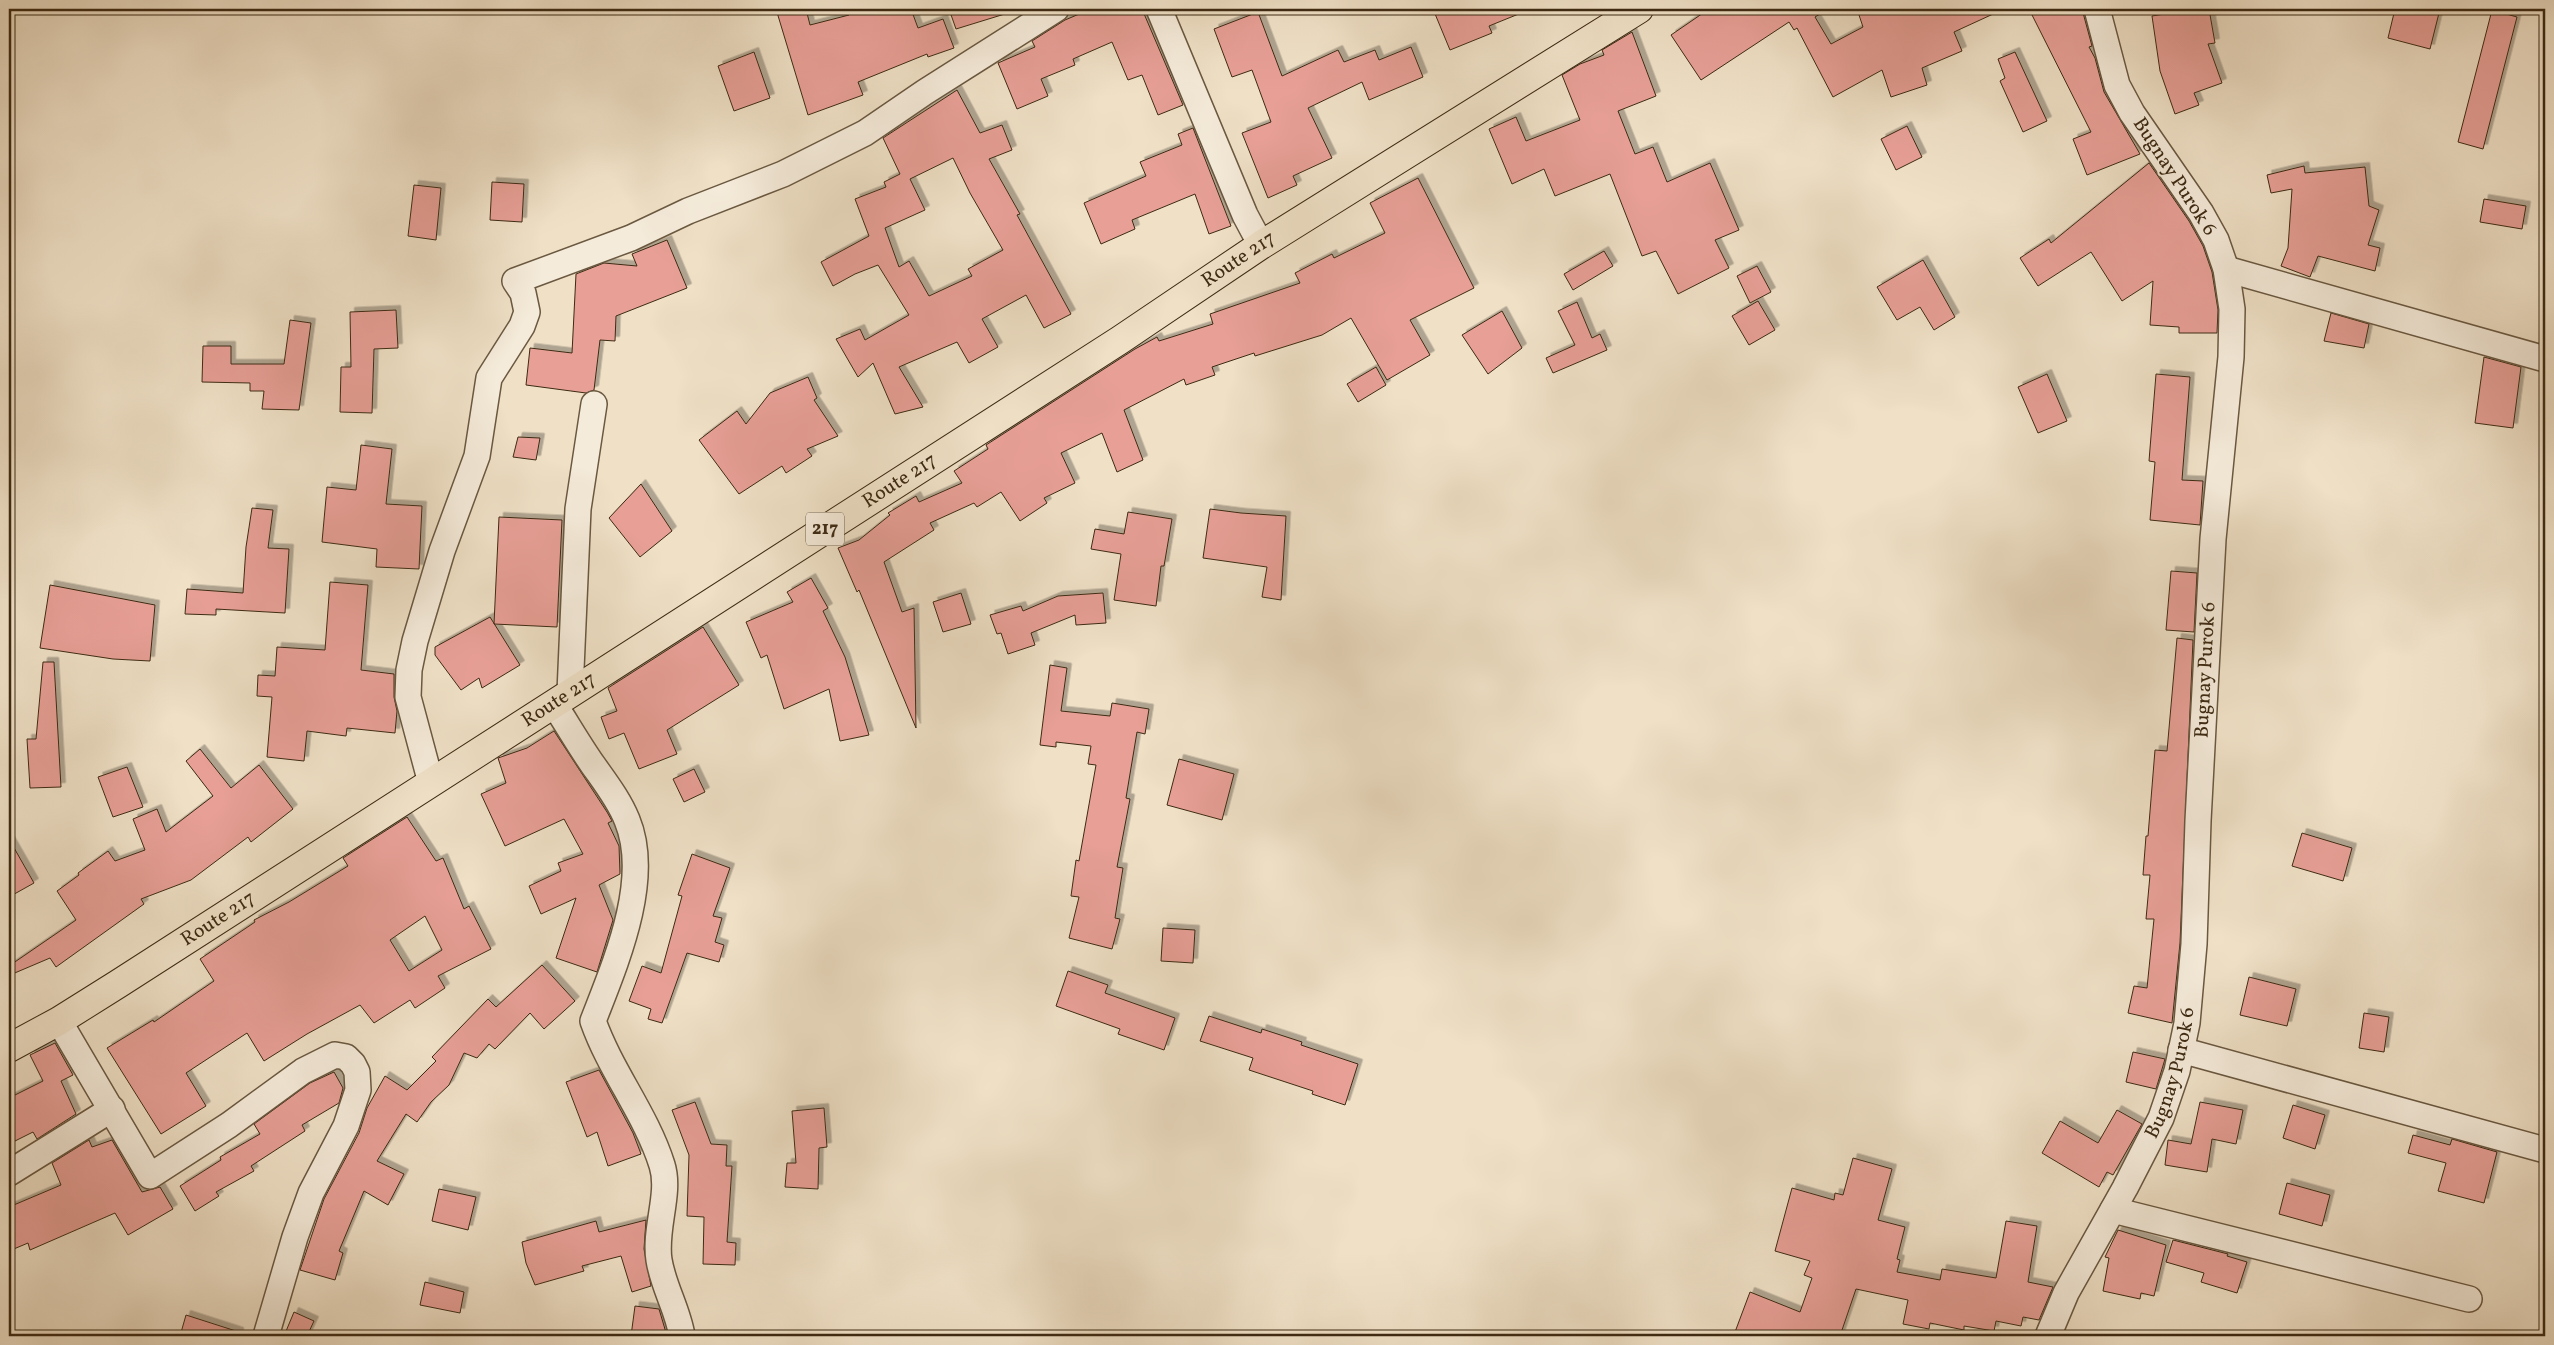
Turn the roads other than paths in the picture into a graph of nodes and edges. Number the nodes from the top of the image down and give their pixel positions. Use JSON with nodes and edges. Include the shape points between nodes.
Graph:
{"nodes":[{"id":1,"x":1056,"y":9,"type":"edge"},
{"id":2,"x":1158,"y":9,"type":"edge"},
{"id":3,"x":1639,"y":9,"type":"edge"},
{"id":4,"x":2097,"y":9,"type":"edge"},
{"id":5,"x":1261,"y":245,"type":"junction"},
{"id":6,"x":2226,"y":270,"type":"junction"},
{"id":7,"x":2545,"y":359,"type":"edge"},
{"id":8,"x":594,"y":404,"type":"dead end"},
{"id":9,"x":562,"y":698,"type":"junction"},
{"id":10,"x":431,"y":783,"type":"junction"},
{"id":11,"x":59,"y":1021,"type":"junction"},
{"id":12,"x":9,"y":1048,"type":"edge"},
{"id":13,"x":2181,"y":1050,"type":"junction"},
{"id":14,"x":112,"y":1109,"type":"junction"},
{"id":15,"x":2545,"y":1150,"type":"edge"},
{"id":16,"x":9,"y":1173,"type":"edge"},
{"id":17,"x":2113,"y":1210,"type":"junction"},
{"id":18,"x":2469,"y":1299,"type":"dead end"},
{"id":19,"x":266,"y":1336,"type":"edge"},
{"id":20,"x":682,"y":1336,"type":"edge"},
{"id":21,"x":2048,"y":1336,"type":"edge"}],
"edges":[{"from":1,"to":10,"type":"street","via":[[856,138],[783,174],[688,211],[631,238],[515,281],[523,293],[527,312],[522,326],[489,378],[477,456],[442,551],[409,670],[408,697]]},
{"from":2,"to":5,"type":"street","via":[[1241,206]]},
{"from":3,"to":5,"type":"main road","name":"Route 217","number":"217"},
{"from":4,"to":6,"type":"street","name":"Bugnay Purok 6","via":[[2117,85],[2132,113],[2201,212],[2216,240]]},
{"from":5,"to":9,"type":"main road","name":"Route 217","number":"217","via":[[1120,340]]},
{"from":6,"to":7,"type":"street"},
{"from":6,"to":13,"type":"street","name":"Bugnay Purok 6","via":[[2232,309],[2231,357],[2213,539],[2194,944],[2187,1023]]},
{"from":8,"to":9,"type":"street","via":[[578,508]]},
{"from":9,"to":10,"type":"main road","name":"Route 217","number":"217"},
{"from":9,"to":20,"type":"street","via":[[633,836],[633,897],[621,945],[593,1021],[610,1062],[646,1124],[663,1168],[659,1260]]},
{"from":10,"to":11,"type":"main road","name":"Route 217","number":"217"},
{"from":11,"to":12,"type":"main road","name":"Route 217","number":"217"},
{"from":11,"to":14,"type":"street"},
{"from":13,"to":15,"type":"street"},
{"from":13,"to":17,"type":"street","name":"Bugnay Purok 6","via":[[2162,1118]]},
{"from":14,"to":16,"type":"street"},
{"from":14,"to":19,"type":"street","via":[[150,1176],[229,1125],[303,1070],[335,1056],[346,1057],[353,1064],[358,1090],[346,1126],[308,1202]]},
{"from":17,"to":18,"type":"street"},
{"from":17,"to":21,"type":"street","name":"Bugnay Purok 6","via":[[2066,1293]]}]}
